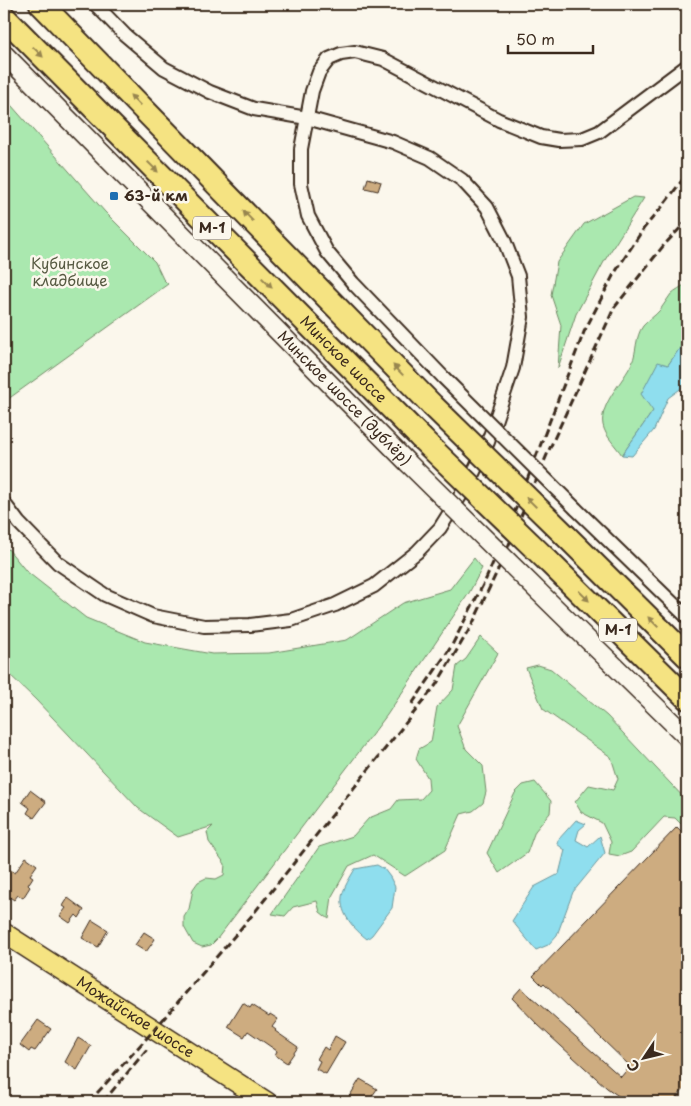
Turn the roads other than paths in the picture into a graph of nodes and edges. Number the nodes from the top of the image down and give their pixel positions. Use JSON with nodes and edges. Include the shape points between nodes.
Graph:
{"nodes":[{"id":1,"x":41,"y":4,"type":"edge"},
{"id":2,"x":95,"y":4,"type":"edge"},
{"id":3,"x":4,"y":17,"type":"edge"},
{"id":4,"x":4,"y":54,"type":"edge"},
{"id":5,"x":687,"y":66,"type":"edge"},
{"id":6,"x":307,"y":118,"type":"junction"},
{"id":7,"x":4,"y":504,"type":"edge"},
{"id":8,"x":687,"y":617,"type":"edge"},
{"id":9,"x":687,"y":656,"type":"edge"},
{"id":10,"x":687,"y":698,"type":"edge"},
{"id":11,"x":687,"y":737,"type":"edge"},
{"id":12,"x":4,"y":933,"type":"edge"},
{"id":13,"x":266,"y":1102,"type":"edge"}],
"edges":[{"from":9,"to":1,"type":"highway","number":"М-1","one_way":true,"bridge":true,"via":[[432,405]]},
{"from":2,"to":6,"type":"street","via":[[164,68],[210,92],[254,109]]},
{"from":3,"to":10,"type":"highway","name":"Минское шоссе","number":"М-1","one_way":true,"bridge":true,"via":[[421,438]]},
{"from":4,"to":11,"type":"main road","name":"Минское шоссе (дублёр)","bridge":true,"via":[[408,463]]},
{"from":5,"to":6,"type":"street","via":[[599,132],[582,139],[559,140],[541,137],[499,120],[383,59],[355,52],[329,59],[319,72]]},
{"from":6,"to":7,"type":"street","via":[[393,142],[430,158],[462,180],[487,207],[518,276],[522,317],[513,368],[488,442],[469,482],[440,528],[417,552],[374,586],[335,605],[291,620],[204,626],[153,616],[104,595],[58,563]]},
{"from":6,"to":8,"type":"street","bridge":true,"via":[[301,184],[308,216],[327,252],[352,283],[444,378]]},
{"from":12,"to":13,"type":"main road","name":"Можайское шоссе"}]}
